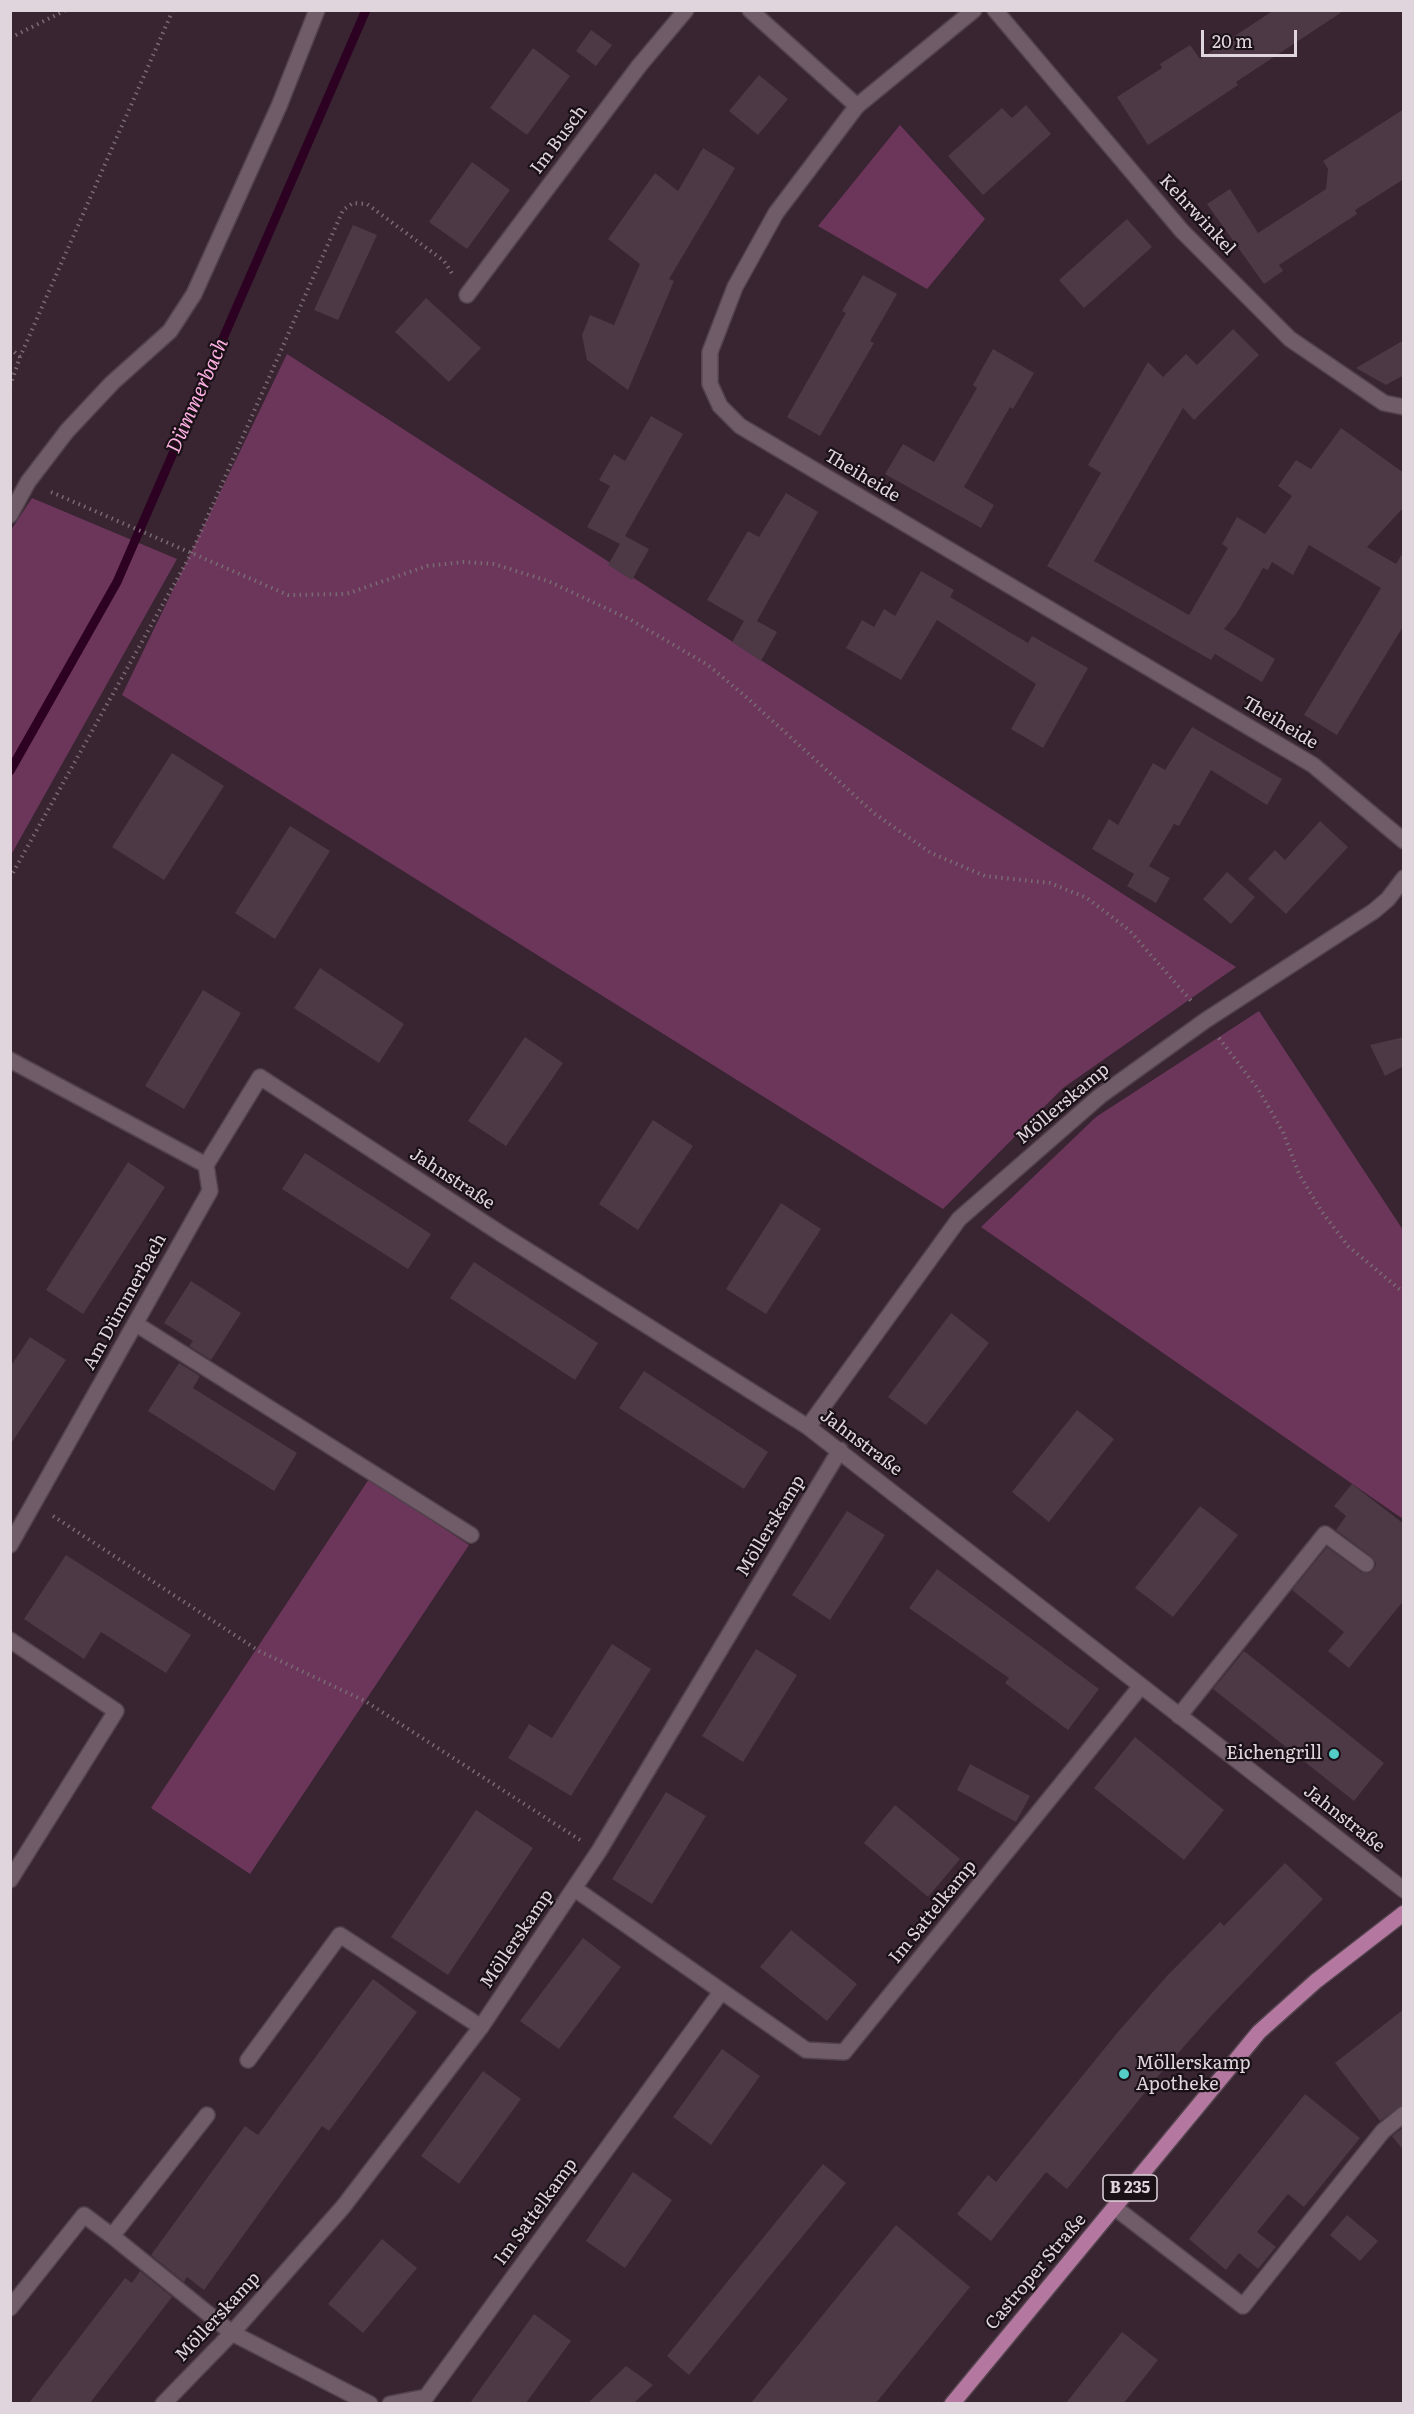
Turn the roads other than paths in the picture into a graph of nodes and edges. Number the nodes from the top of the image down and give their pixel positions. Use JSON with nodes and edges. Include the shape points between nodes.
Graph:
{"nodes":[{"id":1,"x":317,"y":10,"type":"edge"},
{"id":2,"x":686,"y":10,"type":"edge"},
{"id":3,"x":750,"y":10,"type":"edge"},
{"id":4,"x":974,"y":10,"type":"edge"},
{"id":5,"x":995,"y":10,"type":"edge"},
{"id":6,"x":857,"y":106,"type":"junction"},
{"id":7,"x":467,"y":295,"type":"road end"},
{"id":8,"x":1404,"y":407,"type":"edge"},
{"id":9,"x":10,"y":515,"type":"edge"},
{"id":10,"x":1404,"y":841,"type":"edge"},
{"id":11,"x":1404,"y":878,"type":"edge"},
{"id":12,"x":10,"y":1060,"type":"edge"},
{"id":13,"x":206,"y":1165,"type":"junction"},
{"id":14,"x":135,"y":1324,"type":"junction"},
{"id":15,"x":808,"y":1426,"type":"junction"},
{"id":16,"x":840,"y":1450,"type":"junction"},
{"id":17,"x":471,"y":1535,"type":"dead end"},
{"id":18,"x":10,"y":1545,"type":"edge"},
{"id":19,"x":1366,"y":1564,"type":"dead end"},
{"id":20,"x":10,"y":1640,"type":"edge"},
{"id":21,"x":1141,"y":1686,"type":"junction"},
{"id":22,"x":1179,"y":1716,"type":"junction"},
{"id":23,"x":10,"y":1880,"type":"edge"},
{"id":24,"x":575,"y":1889,"type":"junction"},
{"id":25,"x":1404,"y":1890,"type":"edge"},
{"id":26,"x":1404,"y":1913,"type":"edge"},
{"id":27,"x":721,"y":1992,"type":"junction"},
{"id":28,"x":481,"y":2027,"type":"junction"},
{"id":29,"x":248,"y":2060,"type":"dead end"},
{"id":30,"x":1404,"y":2114,"type":"edge"},
{"id":31,"x":207,"y":2115,"type":"dead end"},
{"id":32,"x":1114,"y":2207,"type":"junction"},
{"id":33,"x":112,"y":2236,"type":"junction"},
{"id":34,"x":10,"y":2308,"type":"edge"},
{"id":35,"x":232,"y":2334,"type":"junction"},
{"id":36,"x":163,"y":2403,"type":"edge"},
{"id":37,"x":370,"y":2403,"type":"edge"},
{"id":38,"x":390,"y":2403,"type":"edge"},
{"id":39,"x":952,"y":2403,"type":"edge"}],
"edges":[{"from":1,"to":9,"type":"street","via":[[279,106],[194,294],[170,331],[82,415],[28,482]]},
{"from":2,"to":7,"type":"street","name":"Im Busch","via":[[639,66]]},
{"from":3,"to":6,"type":"street"},
{"from":4,"to":6,"type":"street","name":"Theiheide"},
{"from":5,"to":8,"type":"street","name":"Kehrwinkel","via":[[1182,231],[1290,339],[1384,403]]},
{"from":6,"to":10,"type":"street","name":"Theiheide","via":[[776,213],[735,287],[710,352],[710,384],[720,406],[740,426],[1313,765]]},
{"from":11,"to":15,"type":"street","name":"Möllerskamp","via":[[1374,911],[1206,1020],[1100,1096],[959,1219]]},
{"from":12,"to":13,"type":"street"},
{"from":13,"to":14,"type":"street","name":"Am Dümmerbach","via":[[210,1191]]},
{"from":13,"to":15,"type":"street","name":"Jahnstraße","via":[[260,1077]]},
{"from":14,"to":17,"type":"street"},
{"from":14,"to":18,"type":"street","name":"Am Dümmerbach"},
{"from":15,"to":16,"type":"street","name":"Jahnstraße"},
{"from":16,"to":21,"type":"street","name":"Jahnstraße"},
{"from":16,"to":24,"type":"street","name":"Möllerskamp"},
{"from":19,"to":22,"type":"street","via":[[1325,1534]]},
{"from":20,"to":23,"type":"street","via":[[116,1712]]},
{"from":21,"to":22,"type":"street","name":"Jahnstraße"},
{"from":21,"to":27,"type":"street","name":"Im Sattelkamp","via":[[844,2052],[806,2050]]},
{"from":22,"to":25,"type":"street","name":"Jahnstraße"},
{"from":24,"to":27,"type":"street","name":"Im Sattelkamp"},
{"from":24,"to":28,"type":"street","name":"Möllerskamp"},
{"from":26,"to":32,"type":"main road","name":"Castroper Straße","number":"B 235","via":[[1316,1981],[1259,2032]]},
{"from":27,"to":38,"type":"street","name":"Im Sattelkamp","via":[[426,2397]]},
{"from":28,"to":29,"type":"street","via":[[340,1935]]},
{"from":28,"to":35,"type":"street","name":"Möllerskamp","via":[[343,2207]]},
{"from":30,"to":32,"type":"street","via":[[1383,2131],[1243,2307]]},
{"from":31,"to":33,"type":"street"},
{"from":32,"to":39,"type":"main road","name":"Castroper Straße","number":"B 235"},
{"from":33,"to":34,"type":"street","via":[[84,2215]]},
{"from":33,"to":35,"type":"street"},
{"from":35,"to":36,"type":"street","name":"Möllerskamp"},
{"from":35,"to":37,"type":"street"}]}
